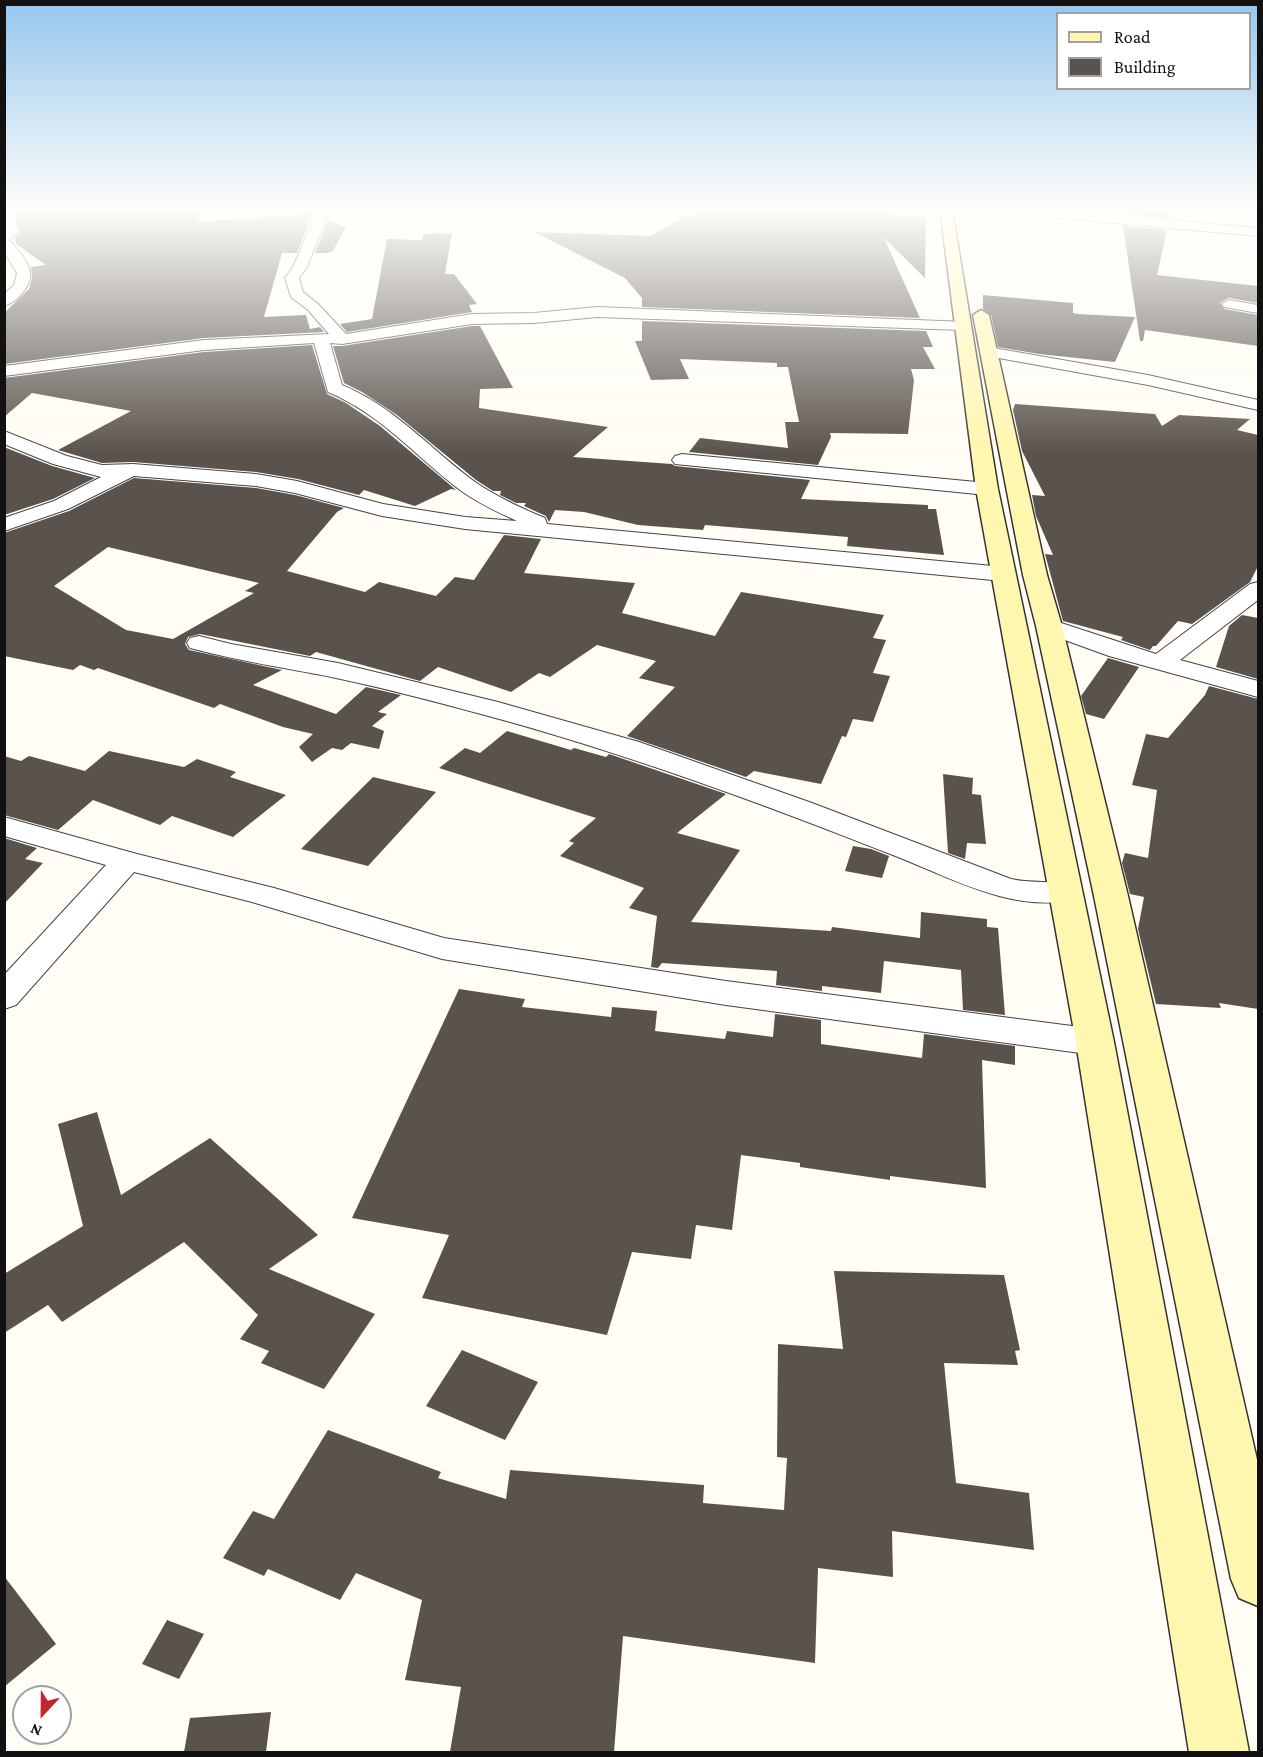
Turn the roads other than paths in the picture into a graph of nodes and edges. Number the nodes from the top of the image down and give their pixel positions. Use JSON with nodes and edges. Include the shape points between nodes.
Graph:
{"nodes":[{"id":1,"x":19,"y":291,"type":"edge"},
{"id":2,"x":295,"y":291,"type":"edge"},
{"id":3,"x":959,"y":291,"type":"edge"},
{"id":4,"x":974,"y":291,"type":"edge"},
{"id":5,"x":4,"y":302,"type":"edge"},
{"id":6,"x":1229,"y":304,"type":"dead end"},
{"id":7,"x":1258,"y":309,"type":"edge"},
{"id":8,"x":961,"y":325,"type":"junction"},
{"id":9,"x":321,"y":338,"type":"junction"},
{"id":10,"x":342,"y":339,"type":"junction"},
{"id":11,"x":988,"y":352,"type":"junction"},
{"id":12,"x":4,"y":370,"type":"edge"},
{"id":13,"x":1258,"y":405,"type":"edge"},
{"id":14,"x":4,"y":437,"type":"edge"},
{"id":15,"x":682,"y":460,"type":"dead end"},
{"id":16,"x":133,"y":470,"type":"junction"},
{"id":17,"x":987,"y":489,"type":"junction"},
{"id":18,"x":4,"y":525,"type":"edge"},
{"id":19,"x":554,"y":531,"type":"junction"},
{"id":20,"x":1003,"y":574,"type":"junction"},
{"id":21,"x":1258,"y":588,"type":"edge"},
{"id":22,"x":1049,"y":626,"type":"junction"},
{"id":23,"x":199,"y":643,"type":"dead end"},
{"id":24,"x":1118,"y":651,"type":"junction"},
{"id":25,"x":1057,"y":662,"type":"junction"},
{"id":26,"x":1160,"y":663,"type":"junction"},
{"id":27,"x":1258,"y":688,"type":"edge"},
{"id":28,"x":4,"y":826,"type":"edge"},
{"id":29,"x":127,"y":861,"type":"junction"},
{"id":30,"x":1065,"y":892,"type":"junction"},
{"id":31,"x":4,"y":997,"type":"edge"},
{"id":32,"x":1095,"y":1042,"type":"junction"},
{"id":33,"x":1258,"y":1579,"type":"edge"},
{"id":34,"x":1219,"y":1752,"type":"edge"}],
"edges":[{"from":1,"to":5,"type":"street"},
{"from":2,"to":10,"type":"street"},
{"from":3,"to":8,"type":"street"},
{"from":4,"to":11,"type":"street"},
{"from":6,"to":7,"type":"street"},
{"from":8,"to":10,"type":"street","via":[[597,312],[472,319]]},
{"from":8,"to":17,"type":"street"},
{"from":9,"to":10,"type":"street"},
{"from":9,"to":12,"type":"street","via":[[204,345]]},
{"from":9,"to":19,"type":"street","via":[[334,388],[358,396],[468,486]]},
{"from":11,"to":13,"type":"street","via":[[1148,380]]},
{"from":11,"to":22,"type":"street"},
{"from":14,"to":16,"type":"street","via":[[60,460],[102,471]]},
{"from":15,"to":17,"type":"street"},
{"from":16,"to":18,"type":"street","via":[[61,505]]},
{"from":16,"to":19,"type":"street","via":[[256,480],[382,510]]},
{"from":17,"to":20,"type":"street"},
{"from":19,"to":20,"type":"street"},
{"from":20,"to":30,"type":"street"},
{"from":21,"to":26,"type":"street"},
{"from":22,"to":24,"type":"street"},
{"from":22,"to":25,"type":"street"},
{"from":23,"to":30,"type":"street","via":[[373,679],[629,748],[802,809],[1000,886],[1024,892]]},
{"from":24,"to":25,"type":"street"},
{"from":24,"to":26,"type":"street"},
{"from":25,"to":33,"type":"street"},
{"from":26,"to":27,"type":"street"},
{"from":28,"to":29,"type":"street"},
{"from":29,"to":31,"type":"street"},
{"from":29,"to":32,"type":"street","via":[[263,895],[442,948],[738,994]]},
{"from":30,"to":32,"type":"street"},
{"from":32,"to":34,"type":"street"}]}
